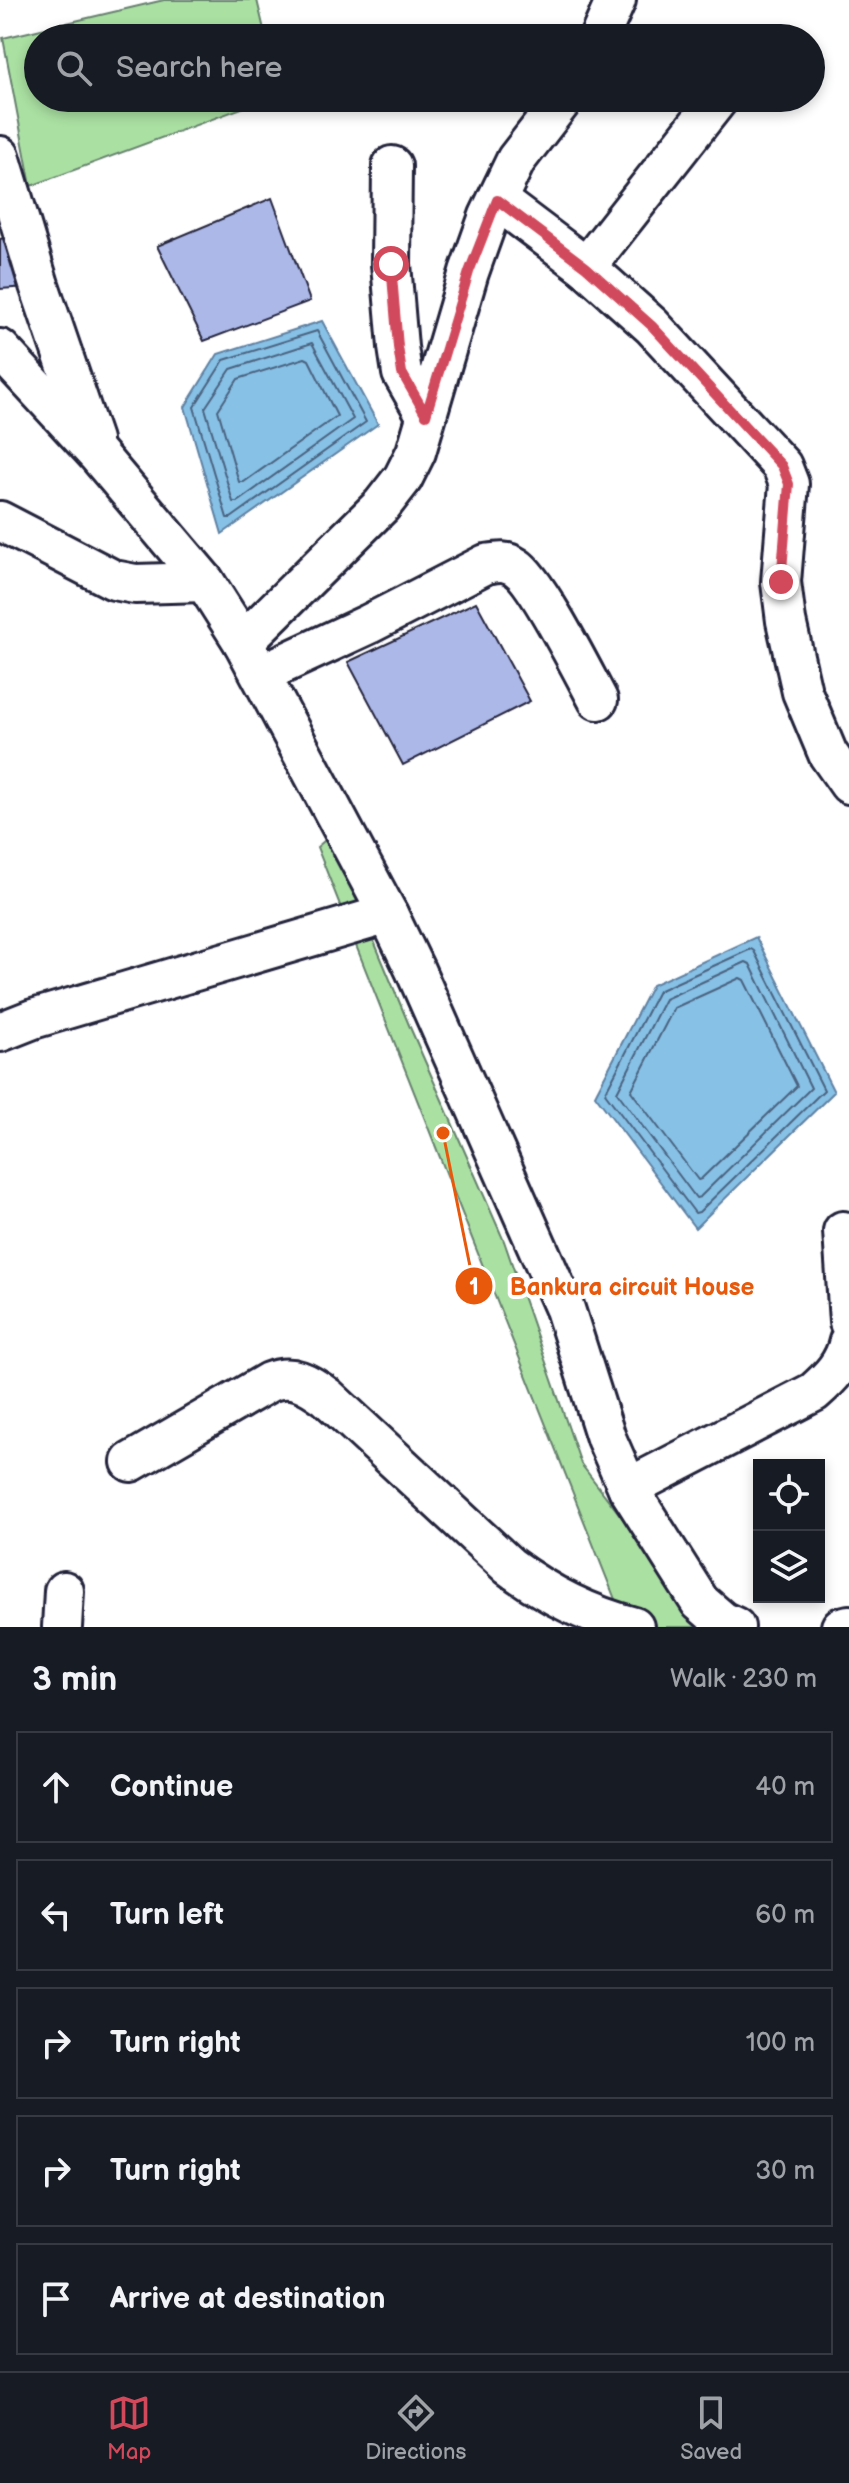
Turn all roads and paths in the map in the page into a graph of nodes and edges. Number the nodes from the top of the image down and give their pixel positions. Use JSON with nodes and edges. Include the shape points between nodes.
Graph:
{"nodes":[{"id":1,"x":616,"y":0,"type":"edge"},
{"id":2,"x":605,"y":24,"type":"edge"},
{"id":3,"x":553,"y":112,"type":"edge"},
{"id":4,"x":708,"y":112,"type":"edge"},
{"id":5,"x":0,"y":156,"type":"edge"},
{"id":6,"x":392,"y":166,"type":"dead end"},
{"id":7,"x":497,"y":200,"type":"junction"},
{"id":8,"x":586,"y":267,"type":"junction"},
{"id":9,"x":0,"y":349,"type":"edge"},
{"id":10,"x":426,"y":415,"type":"junction"},
{"id":11,"x":97,"y":454,"type":"junction"},
{"id":12,"x":0,"y":521,"type":"edge"},
{"id":13,"x":205,"y":582,"type":"junction"},
{"id":14,"x":252,"y":658,"type":"junction"},
{"id":15,"x":598,"y":700,"type":"dead end"},
{"id":16,"x":849,"y":784,"type":"edge"},
{"id":17,"x":388,"y":914,"type":"junction"},
{"id":18,"x":0,"y":1032,"type":"edge"},
{"id":19,"x":843,"y":1231,"type":"dead end"},
{"id":20,"x":849,"y":1322,"type":"edge"},
{"id":21,"x":849,"y":1341,"type":"edge"},
{"id":22,"x":131,"y":1462,"type":"dead end"},
{"id":23,"x":628,"y":1488,"type":"junction"},
{"id":24,"x":849,"y":1625,"type":"edge"},
{"id":25,"x":634,"y":1627,"type":"edge"},
{"id":26,"x":735,"y":1627,"type":"edge"},
{"id":27,"x":841,"y":1627,"type":"edge"}],
"edges":[{"from":1,"to":2,"type":"street"},
{"from":3,"to":7,"type":"street","via":[[516,160]]},
{"from":4,"to":8,"type":"street"},
{"from":5,"to":11,"type":"street"},
{"from":6,"to":10,"type":"street","via":[[391,264],[398,347],[402,373]]},
{"from":7,"to":8,"type":"street"},
{"from":7,"to":10,"type":"street","via":[[469,272]]},
{"from":8,"to":16,"type":"street","via":[[652,326],[782,466],[789,484],[781,582],[786,621],[802,692],[828,754]]},
{"from":9,"to":11,"type":"street"},
{"from":10,"to":14,"type":"street","via":[[403,478]]},
{"from":11,"to":13,"type":"street"},
{"from":12,"to":13,"type":"street","via":[[114,580]]},
{"from":13,"to":14,"type":"street"},
{"from":14,"to":15,"type":"street","via":[[369,624],[486,564],[505,561],[519,568],[534,588]]},
{"from":14,"to":17,"type":"street"},
{"from":17,"to":18,"type":"street"},
{"from":17,"to":23,"type":"street","via":[[565,1309],[606,1438]]},
{"from":19,"to":20,"type":"street"},
{"from":21,"to":23,"type":"street","via":[[846,1357],[814,1392]]},
{"from":22,"to":25,"type":"street","via":[[269,1382],[293,1378],[327,1397],[527,1580],[570,1605]]},
{"from":23,"to":26,"type":"street","via":[[700,1602]]},
{"from":24,"to":27,"type":"street"}]}
